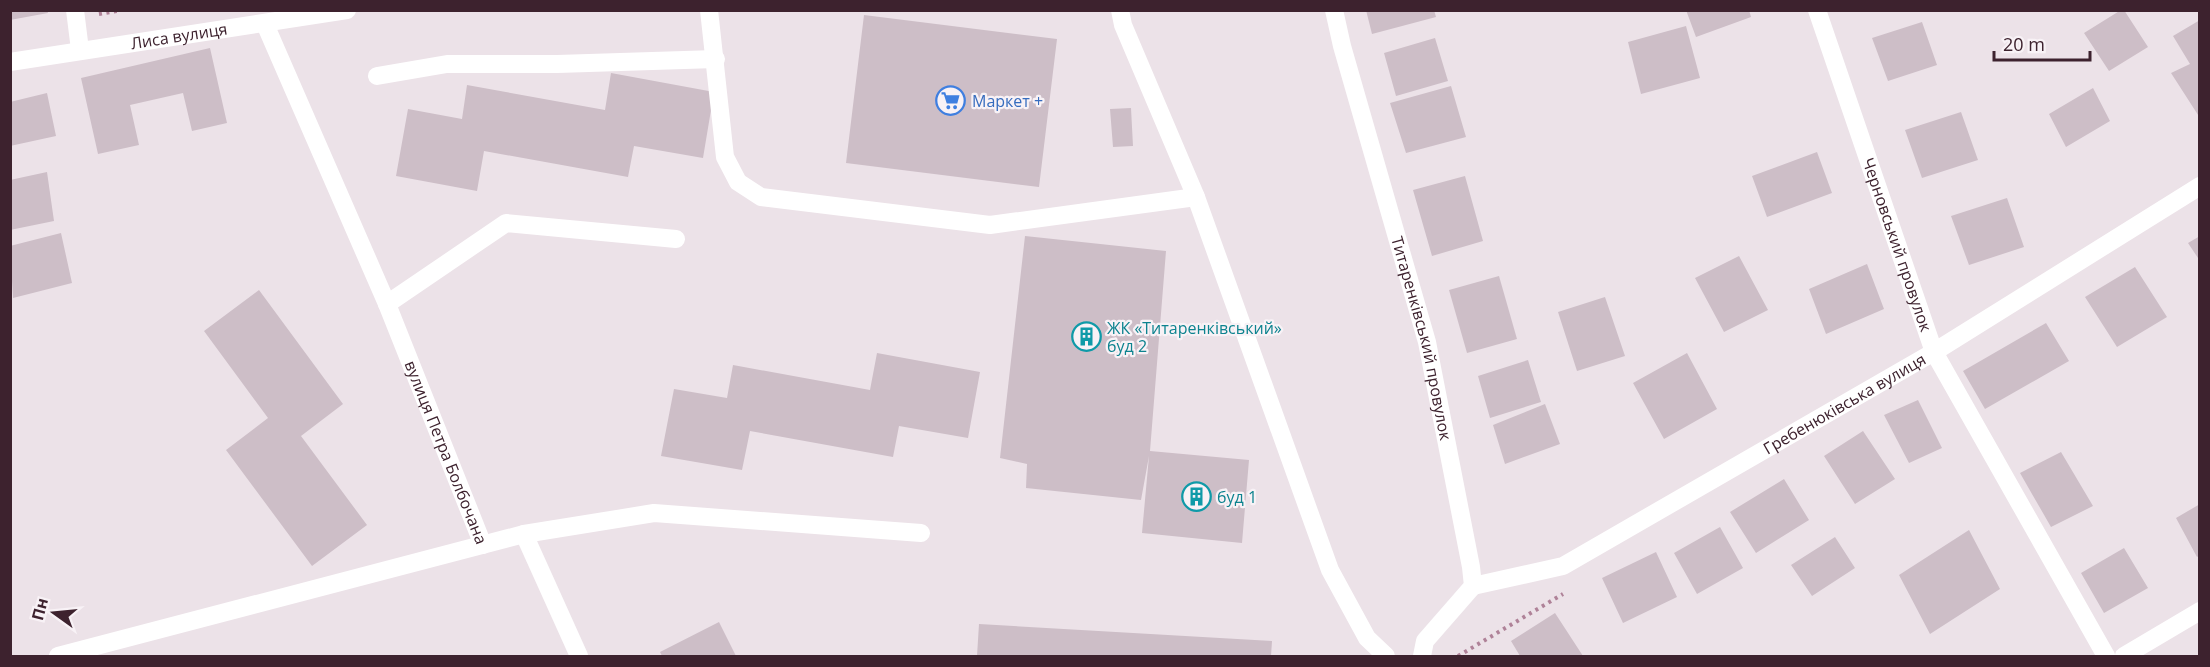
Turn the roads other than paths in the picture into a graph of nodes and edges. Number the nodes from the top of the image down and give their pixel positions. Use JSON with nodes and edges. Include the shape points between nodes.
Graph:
{"nodes":[{"id":1,"x":75,"y":10,"type":"edge"},
{"id":2,"x":347,"y":10,"type":"edge"},
{"id":3,"x":709,"y":10,"type":"edge"},
{"id":4,"x":1120,"y":10,"type":"edge"},
{"id":5,"x":1334,"y":10,"type":"edge"},
{"id":6,"x":1817,"y":10,"type":"edge"},
{"id":7,"x":265,"y":24,"type":"junction"},
{"id":8,"x":80,"y":50,"type":"junction"},
{"id":9,"x":716,"y":59,"type":"junction"},
{"id":10,"x":10,"y":62,"type":"edge"},
{"id":11,"x":377,"y":76,"type":"dead end"},
{"id":12,"x":2199,"y":186,"type":"edge"},
{"id":13,"x":1196,"y":197,"type":"junction"},
{"id":14,"x":676,"y":239,"type":"dead end"},
{"id":15,"x":387,"y":304,"type":"junction"},
{"id":16,"x":1934,"y":352,"type":"junction"},
{"id":17,"x":921,"y":533,"type":"dead end"},
{"id":18,"x":524,"y":534,"type":"junction"},
{"id":19,"x":483,"y":545,"type":"junction"},
{"id":20,"x":1473,"y":586,"type":"junction"},
{"id":21,"x":2199,"y":611,"type":"edge"},
{"id":22,"x":58,"y":657,"type":"edge"},
{"id":23,"x":579,"y":657,"type":"edge"},
{"id":24,"x":1386,"y":657,"type":"edge"},
{"id":25,"x":1422,"y":657,"type":"edge"},
{"id":26,"x":2106,"y":657,"type":"edge"},
{"id":27,"x":2124,"y":657,"type":"edge"}],
"edges":[{"from":1,"to":8,"type":"street"},
{"from":2,"to":7,"type":"street","name":"Лиса вулиця"},
{"from":3,"to":9,"type":"street"},
{"from":4,"to":13,"type":"street"},
{"from":5,"to":20,"type":"street","name":"Титаренківський провулок","via":[[1427,342]]},
{"from":6,"to":16,"type":"street","name":"Черновський провулок"},
{"from":7,"to":8,"type":"street","name":"Лиса вулиця"},
{"from":7,"to":15,"type":"street","name":"вулиця Петра Болбочана"},
{"from":8,"to":10,"type":"street","name":"Лиса вулиця"},
{"from":9,"to":11,"type":"street","via":[[447,64]]},
{"from":9,"to":13,"type":"street","via":[[725,157],[738,182],[761,197],[990,225]]},
{"from":12,"to":16,"type":"street","name":"Гребенюківська вулиця"},
{"from":13,"to":24,"type":"street","via":[[1330,570],[1367,638]]},
{"from":14,"to":15,"type":"street","via":[[506,223]]},
{"from":15,"to":19,"type":"street","name":"вулиця Петра Болбочана"},
{"from":16,"to":20,"type":"street","name":"Гребенюківська вулиця","via":[[1563,566]]},
{"from":16,"to":26,"type":"street","name":"Черновський провулок"},
{"from":17,"to":18,"type":"street","via":[[654,513]]},
{"from":18,"to":19,"type":"street"},
{"from":18,"to":23,"type":"street"},
{"from":19,"to":22,"type":"street","name":"вулиця Петра Болбочана"},
{"from":20,"to":25,"type":"street","via":[[1425,641]]},
{"from":21,"to":27,"type":"street"}]}
